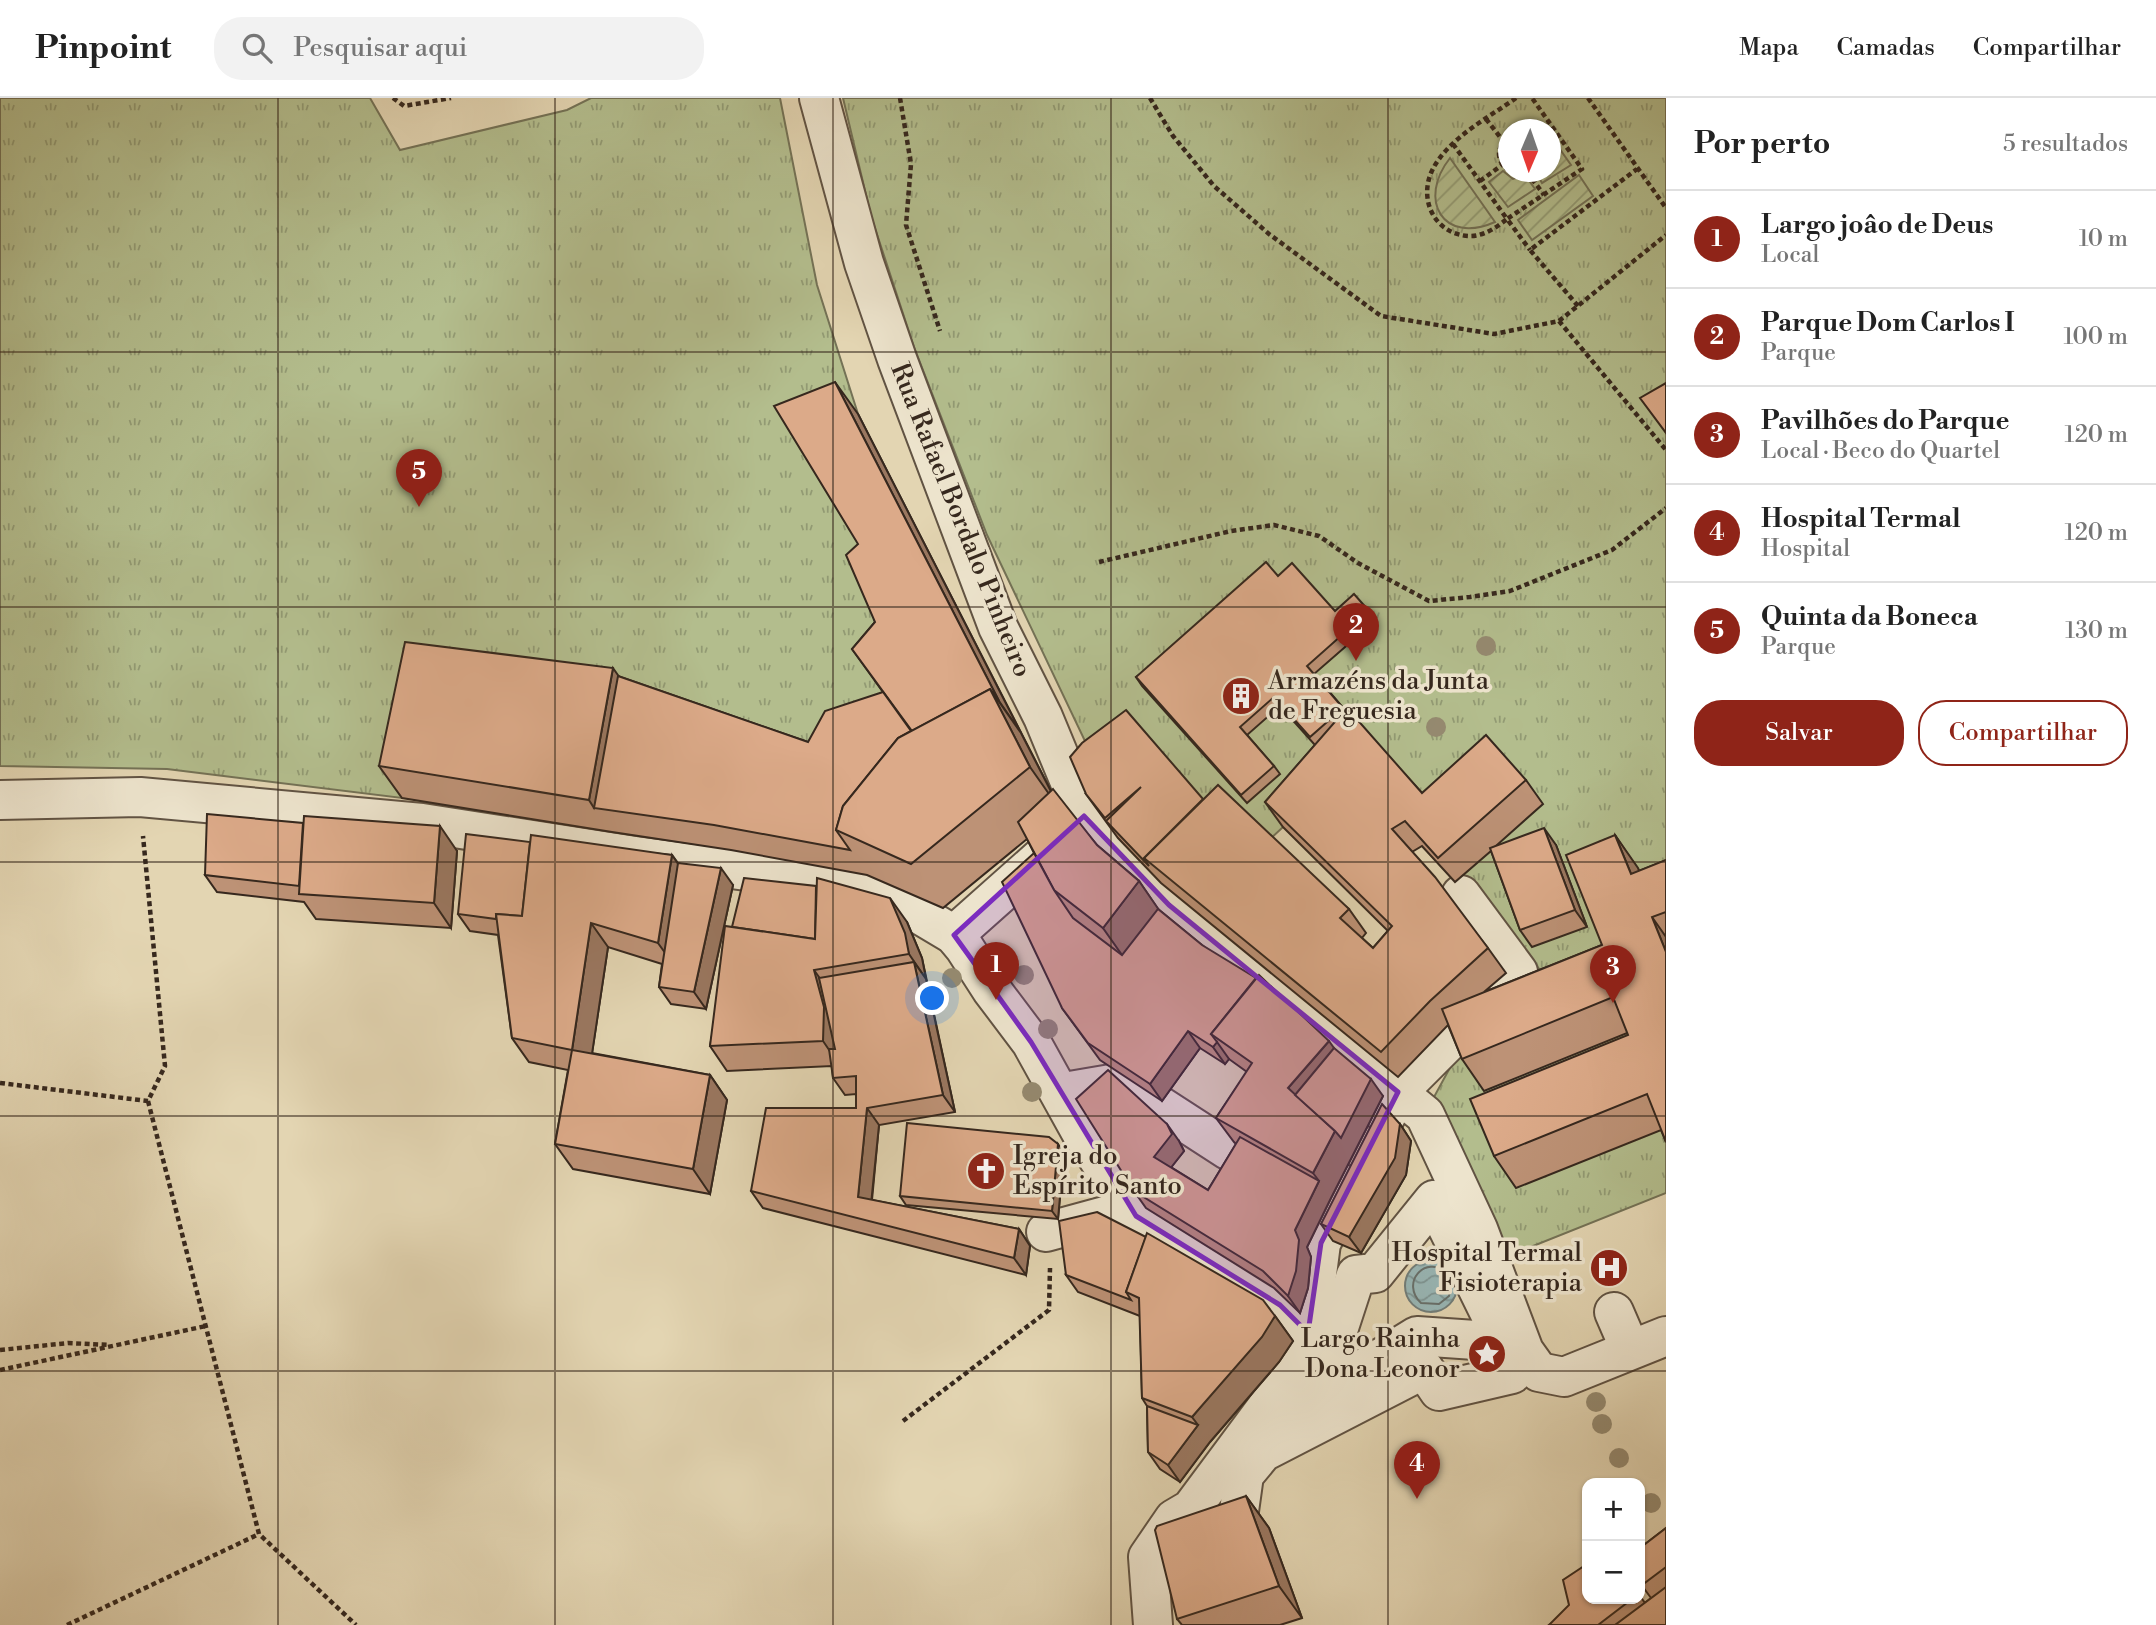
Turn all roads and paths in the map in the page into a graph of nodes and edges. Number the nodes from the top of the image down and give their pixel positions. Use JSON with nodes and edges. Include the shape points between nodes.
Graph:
{"nodes":[{"id":1,"x":393,"y":98,"type":"edge"},
{"id":2,"x":451,"y":98,"type":"edge"},
{"id":3,"x":819,"y":98,"type":"edge"},
{"id":4,"x":900,"y":98,"type":"edge"},
{"id":5,"x":1150,"y":98,"type":"edge"},
{"id":6,"x":1516,"y":98,"type":"edge"},
{"id":7,"x":1532,"y":98,"type":"edge"},
{"id":8,"x":1588,"y":98,"type":"edge"},
{"id":9,"x":1486,"y":119,"type":"junction"},
{"id":10,"x":1545,"y":119,"type":"edge"},
{"id":11,"x":1498,"y":132,"type":"edge"},
{"id":12,"x":1561,"y":141,"type":"edge"},
{"id":13,"x":1453,"y":144,"type":"junction"},
{"id":14,"x":1498,"y":168,"type":"edge"},
{"id":15,"x":1637,"y":169,"type":"junction"},
{"id":16,"x":1480,"y":181,"type":"junction"},
{"id":17,"x":1534,"y":182,"type":"edge"},
{"id":18,"x":1544,"y":195,"type":"junction"},
{"id":19,"x":1666,"y":208,"type":"edge"},
{"id":20,"x":1507,"y":219,"type":"junction"},
{"id":21,"x":1666,"y":235,"type":"edge"},
{"id":22,"x":1530,"y":250,"type":"junction"},
{"id":23,"x":1578,"y":306,"type":"junction"},
{"id":24,"x":1559,"y":321,"type":"junction"},
{"id":25,"x":940,"y":331,"type":"dead end"},
{"id":26,"x":1666,"y":450,"type":"edge"},
{"id":27,"x":1666,"y":508,"type":"edge"},
{"id":28,"x":1099,"y":562,"type":"dead end"},
{"id":29,"x":0,"y":800,"type":"edge"},
{"id":30,"x":1084,"y":816,"type":"junction"},
{"id":31,"x":142,"y":828,"type":"dead end"},
{"id":32,"x":1461,"y":895,"type":"dead end"},
{"id":33,"x":954,"y":935,"type":"junction"},
{"id":34,"x":0,"y":1083,"type":"edge"},
{"id":35,"x":1061,"y":1092,"type":"junction"},
{"id":36,"x":1398,"y":1092,"type":"junction"},
{"id":37,"x":148,"y":1101,"type":"junction"},
{"id":38,"x":1228,"y":1150,"type":"edge"},
{"id":39,"x":1131,"y":1209,"type":"junction"},
{"id":40,"x":1046,"y":1232,"type":"joint"},
{"id":41,"x":1614,"y":1312,"type":"dead end"},
{"id":42,"x":206,"y":1326,"type":"junction"},
{"id":43,"x":1308,"y":1333,"type":"junction"},
{"id":44,"x":1666,"y":1336,"type":"edge"},
{"id":45,"x":117,"y":1345,"type":"junction"},
{"id":46,"x":1630,"y":1349,"type":"junction"},
{"id":47,"x":0,"y":1350,"type":"edge"},
{"id":48,"x":1513,"y":1356,"type":"junction"},
{"id":49,"x":0,"y":1370,"type":"edge"},
{"id":50,"x":904,"y":1421,"type":"dead end"},
{"id":51,"x":259,"y":1534,"type":"junction"},
{"id":52,"x":1187,"y":1550,"type":"edge"},
{"id":53,"x":67,"y":1625,"type":"edge"},
{"id":54,"x":356,"y":1625,"type":"edge"},
{"id":55,"x":1153,"y":1625,"type":"edge"}],
"edges":[{"from":1,"to":2,"type":"path","via":[[404,106]]},
{"from":3,"to":30,"type":"street","name":"Rua Rafael Bordalo Pinheiro","via":[[864,263],[897,359],[998,627]]},
{"from":4,"to":25,"type":"path","via":[[911,164],[906,225]]},
{"from":5,"to":24,"type":"path","via":[[1173,136],[1214,186],[1269,234],[1381,316],[1494,334]]},
{"from":6,"to":9,"type":"path"},
{"from":7,"to":10,"type":"path"},
{"from":8,"to":15,"type":"path"},
{"from":9,"to":11,"type":"path"},
{"from":9,"to":13,"type":"path"},
{"from":12,"to":18,"type":"path","via":[[1582,169]]},
{"from":13,"to":16,"type":"path"},
{"from":13,"to":20,"type":"path","via":[[1432,170],[1426,189],[1430,212],[1446,229],[1470,236],[1493,230]]},
{"from":14,"to":16,"type":"path"},
{"from":15,"to":19,"type":"path"},
{"from":15,"to":22,"type":"path"},
{"from":16,"to":20,"type":"path"},
{"from":17,"to":18,"type":"path"},
{"from":18,"to":20,"type":"path"},
{"from":20,"to":22,"type":"path"},
{"from":21,"to":23,"type":"path"},
{"from":22,"to":23,"type":"path"},
{"from":23,"to":24,"type":"path"},
{"from":24,"to":26,"type":"path"},
{"from":27,"to":28,"type":"path","via":[[1612,550],[1510,591],[1429,601],[1358,563],[1320,536],[1274,525]]},
{"from":29,"to":33,"type":"street","via":[[140,797],[422,823],[857,886],[897,901]]},
{"from":30,"to":33,"type":"street"},
{"from":30,"to":36,"type":"street","name":"Rua Rafael Bordalo Pinheiro","via":[[1169,905]]},
{"from":31,"to":37,"type":"path","via":[[165,1066]]},
{"from":32,"to":36,"type":"street","via":[[1518,972]]},
{"from":33,"to":35,"type":"street"},
{"from":34,"to":37,"type":"path"},
{"from":35,"to":38,"type":"street","via":[[1123,1082]]},
{"from":35,"to":39,"type":"street","via":[[1079,1129]]},
{"from":36,"to":43,"type":"street","via":[[1321,1243]]},
{"from":36,"to":48,"type":"street","name":"Rua Rafael Bordalo Pinheiro","via":[[1425,1115],[1478,1229]]},
{"from":37,"to":42,"type":"path"},
{"from":39,"to":40,"type":"street"},
{"from":39,"to":43,"type":"street","via":[[1280,1305]]},
{"from":40,"to":50,"type":"path","via":[[1049,1310]]},
{"from":41,"to":46,"type":"street"},
{"from":42,"to":45,"type":"path"},
{"from":42,"to":51,"type":"path"},
{"from":43,"to":55,"type":"street","via":[[1307,1353],[1275,1399],[1191,1509],[1174,1519],[1147,1557]]},
{"from":44,"to":46,"type":"street"},
{"from":45,"to":47,"type":"path","via":[[68,1343]]},
{"from":45,"to":49,"type":"path"},
{"from":46,"to":48,"type":"street","via":[[1564,1377],[1539,1372]]},
{"from":48,"to":48,"type":"street","via":[[1434,1200],[1375,1273],[1356,1275],[1328,1361],[1284,1418],[1417,1336]]},
{"from":48,"to":52,"type":"street","via":[[1439,1391],[1424,1369],[1263,1452],[1244,1475],[1238,1518]]},
{"from":51,"to":53,"type":"path"},
{"from":51,"to":54,"type":"path"}]}
